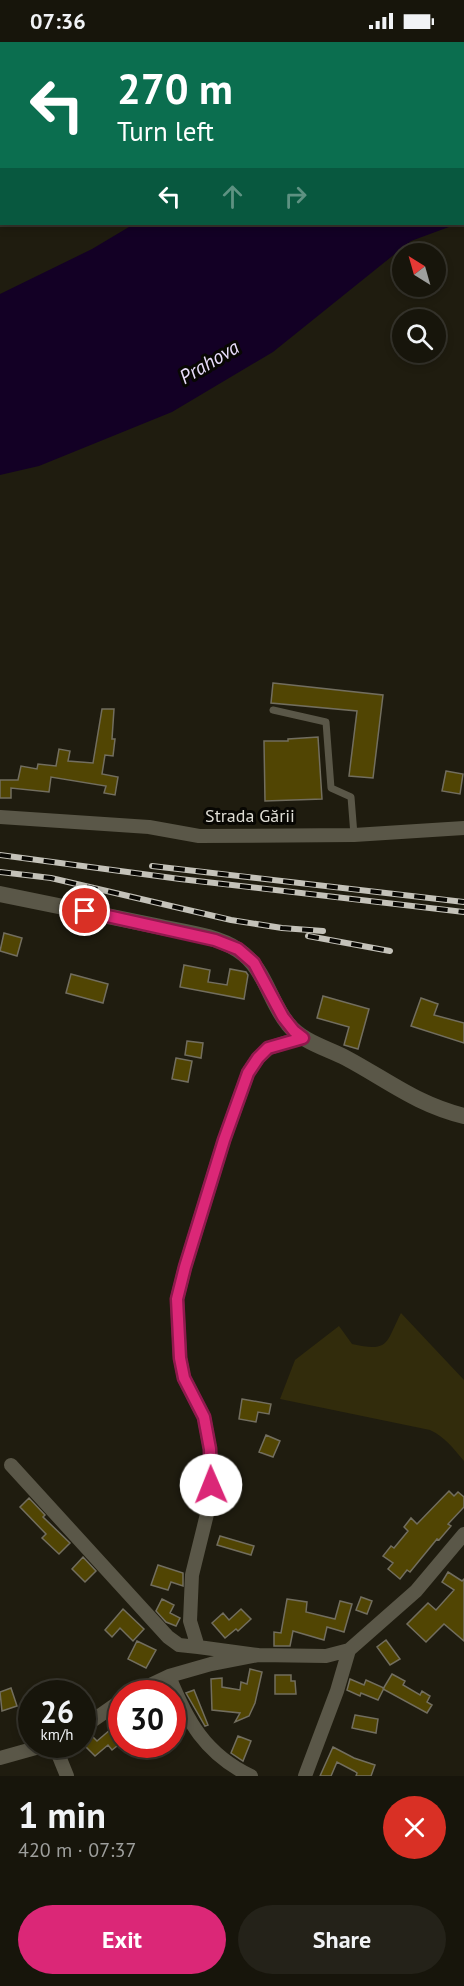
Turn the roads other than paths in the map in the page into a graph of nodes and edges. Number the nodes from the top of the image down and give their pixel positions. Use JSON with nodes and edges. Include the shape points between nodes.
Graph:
{"nodes":[{"id":1,"x":273,"y":710,"type":"dead end"},
{"id":2,"x":0,"y":817,"type":"edge"},
{"id":3,"x":464,"y":828,"type":"edge"},
{"id":4,"x":354,"y":835,"type":"junction"},
{"id":5,"x":0,"y":894,"type":"edge"},
{"id":6,"x":303,"y":1038,"type":"junction"},
{"id":7,"x":464,"y":1116,"type":"edge"},
{"id":8,"x":11,"y":1466,"type":"dead end"},
{"id":9,"x":464,"y":1534,"type":"edge"},
{"id":10,"x":198,"y":1647,"type":"junction"},
{"id":11,"x":349,"y":1650,"type":"junction"},
{"id":12,"x":258,"y":1655,"type":"junction"},
{"id":13,"x":169,"y":1676,"type":"junction"},
{"id":14,"x":161,"y":1680,"type":"edge"},
{"id":15,"x":18,"y":1753,"type":"edge"},
{"id":16,"x":0,"y":1758,"type":"edge"},
{"id":17,"x":59,"y":1758,"type":"edge"},
{"id":18,"x":67,"y":1776,"type":"edge"},
{"id":19,"x":251,"y":1776,"type":"edge"},
{"id":20,"x":305,"y":1776,"type":"edge"}],
"edges":[{"from":1,"to":4,"type":"lane","via":[[326,722],[331,788],[351,797]]},
{"from":2,"to":4,"type":"street","name":"Strada Gării","via":[[149,827],[199,836]]},
{"from":3,"to":4,"type":"street","name":"Strada Gării"},
{"from":5,"to":6,"type":"street","via":[[228,944],[246,955],[283,1017]]},
{"from":6,"to":7,"type":"street","via":[[423,1103]]},
{"from":6,"to":10,"type":"street","via":[[268,1048],[248,1073],[177,1299],[184,1378],[204,1417],[210,1449],[208,1510],[192,1575],[190,1621]]},
{"from":8,"to":10,"type":"street","via":[[168,1637],[179,1645]]},
{"from":9,"to":11,"type":"street","via":[[416,1591]]},
{"from":10,"to":12,"type":"street"},
{"from":11,"to":12,"type":"street","via":[[326,1656]]},
{"from":11,"to":20,"type":"street"},
{"from":12,"to":13,"type":"street"},
{"from":13,"to":14,"type":"street"},
{"from":13,"to":19,"type":"street","via":[[192,1727],[219,1757]]},
{"from":15,"to":16,"type":"street"},
{"from":17,"to":18,"type":"street"}]}
